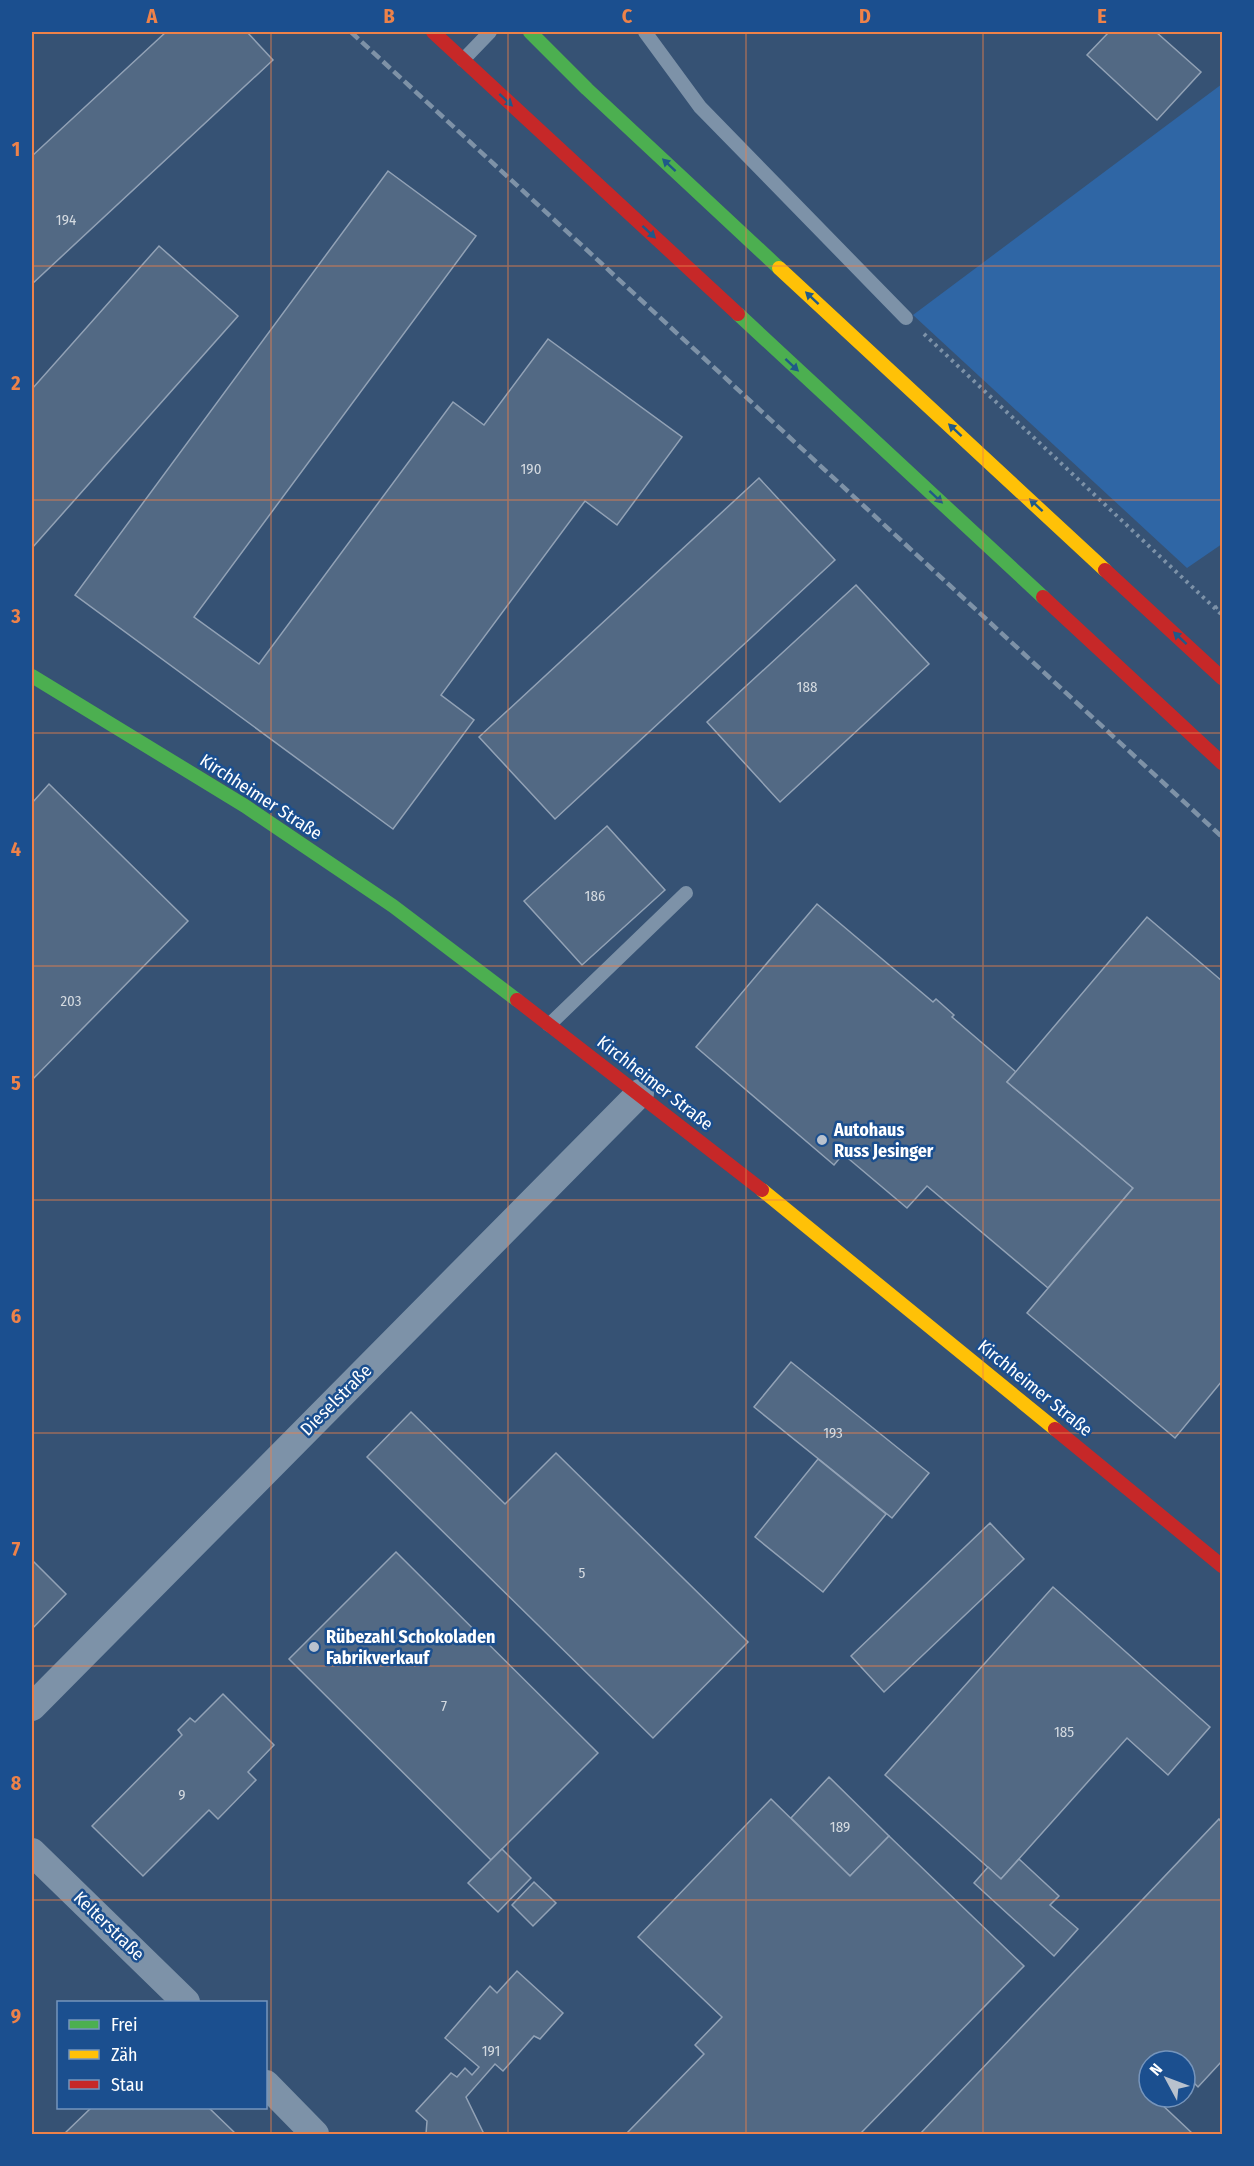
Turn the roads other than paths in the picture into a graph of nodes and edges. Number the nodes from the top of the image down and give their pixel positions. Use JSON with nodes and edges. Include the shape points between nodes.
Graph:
{"nodes":[{"id":1,"x":433,"y":32,"type":"edge"},
{"id":2,"x":490,"y":32,"type":"edge"},
{"id":3,"x":530,"y":32,"type":"edge"},
{"id":4,"x":645,"y":32,"type":"edge"},
{"id":5,"x":463,"y":60,"type":"junction"},
{"id":6,"x":906,"y":318,"type":"road end"},
{"id":7,"x":32,"y":676,"type":"edge"},
{"id":8,"x":1222,"y":678,"type":"edge"},
{"id":9,"x":1222,"y":763,"type":"edge"},
{"id":10,"x":686,"y":893,"type":"dead end"},
{"id":11,"x":549,"y":1025,"type":"junction"},
{"id":12,"x":640,"y":1093,"type":"junction"},
{"id":13,"x":1222,"y":1566,"type":"edge"},
{"id":14,"x":32,"y":1707,"type":"edge"},
{"id":15,"x":32,"y":1852,"type":"edge"},
{"id":16,"x":185,"y":2001,"type":"edge"},
{"id":17,"x":267,"y":2085,"type":"edge"},
{"id":18,"x":315,"y":2134,"type":"edge"}],
"edges":[{"from":1,"to":5,"type":"main road"},
{"from":2,"to":5,"type":"lane"},
{"from":8,"to":3,"type":"main road","one_way":true},
{"from":4,"to":6,"type":"lane","via":[[700,107]]},
{"from":5,"to":9,"type":"main road","one_way":true},
{"from":7,"to":11,"type":"main road","name":"Kirchheimer Straße","via":[[255,813],[393,906]]},
{"from":10,"to":11,"type":"lane"},
{"from":11,"to":12,"type":"main road","name":"Kirchheimer Straße"},
{"from":12,"to":13,"type":"main road","name":"Kirchheimer Straße"},
{"from":12,"to":14,"type":"street","name":"Dieselstraße"},
{"from":15,"to":16,"type":"street","name":"Kelterstraße"},
{"from":17,"to":18,"type":"street"}]}
